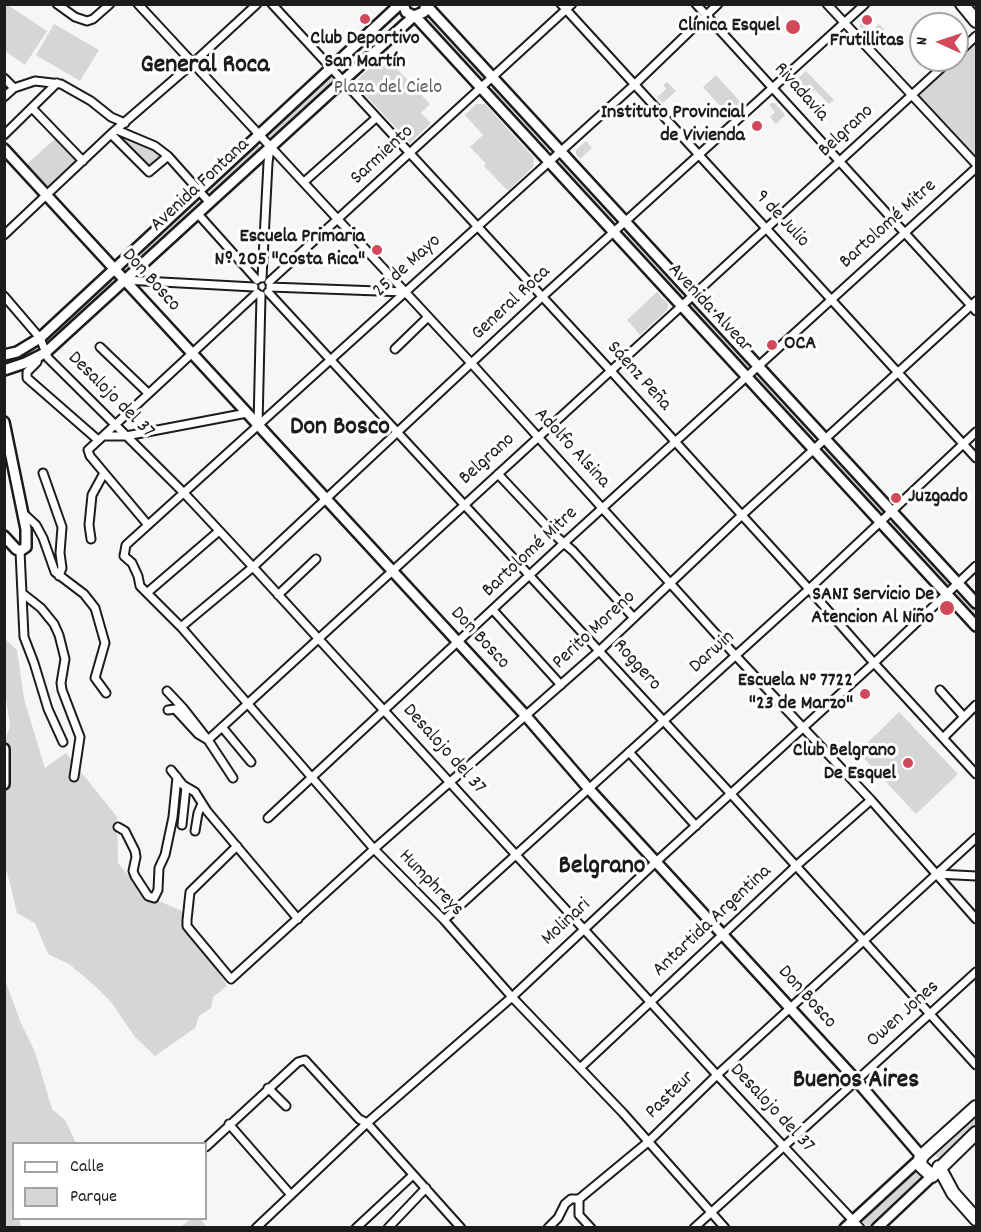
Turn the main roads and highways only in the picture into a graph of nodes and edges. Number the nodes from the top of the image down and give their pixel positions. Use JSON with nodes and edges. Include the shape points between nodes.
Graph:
{"nodes":[{"id":1,"x":962,"y":4,"type":"edge"},
{"id":2,"x":976,"y":21,"type":"edge"},
{"id":3,"x":976,"y":1107,"type":"edge"},
{"id":4,"x":976,"y":1133,"type":"edge"},
{"id":5,"x":935,"y":1171,"type":"junction"},
{"id":6,"x":976,"y":1219,"type":"edge"}],
"edges":[{"from":1,"to":2,"type":"highway"},
{"from":3,"to":5,"type":"highway","via":[[922,1157],[931,1155]]},
{"from":4,"to":5,"type":"highway"},
{"from":5,"to":6,"type":"highway"}]}
